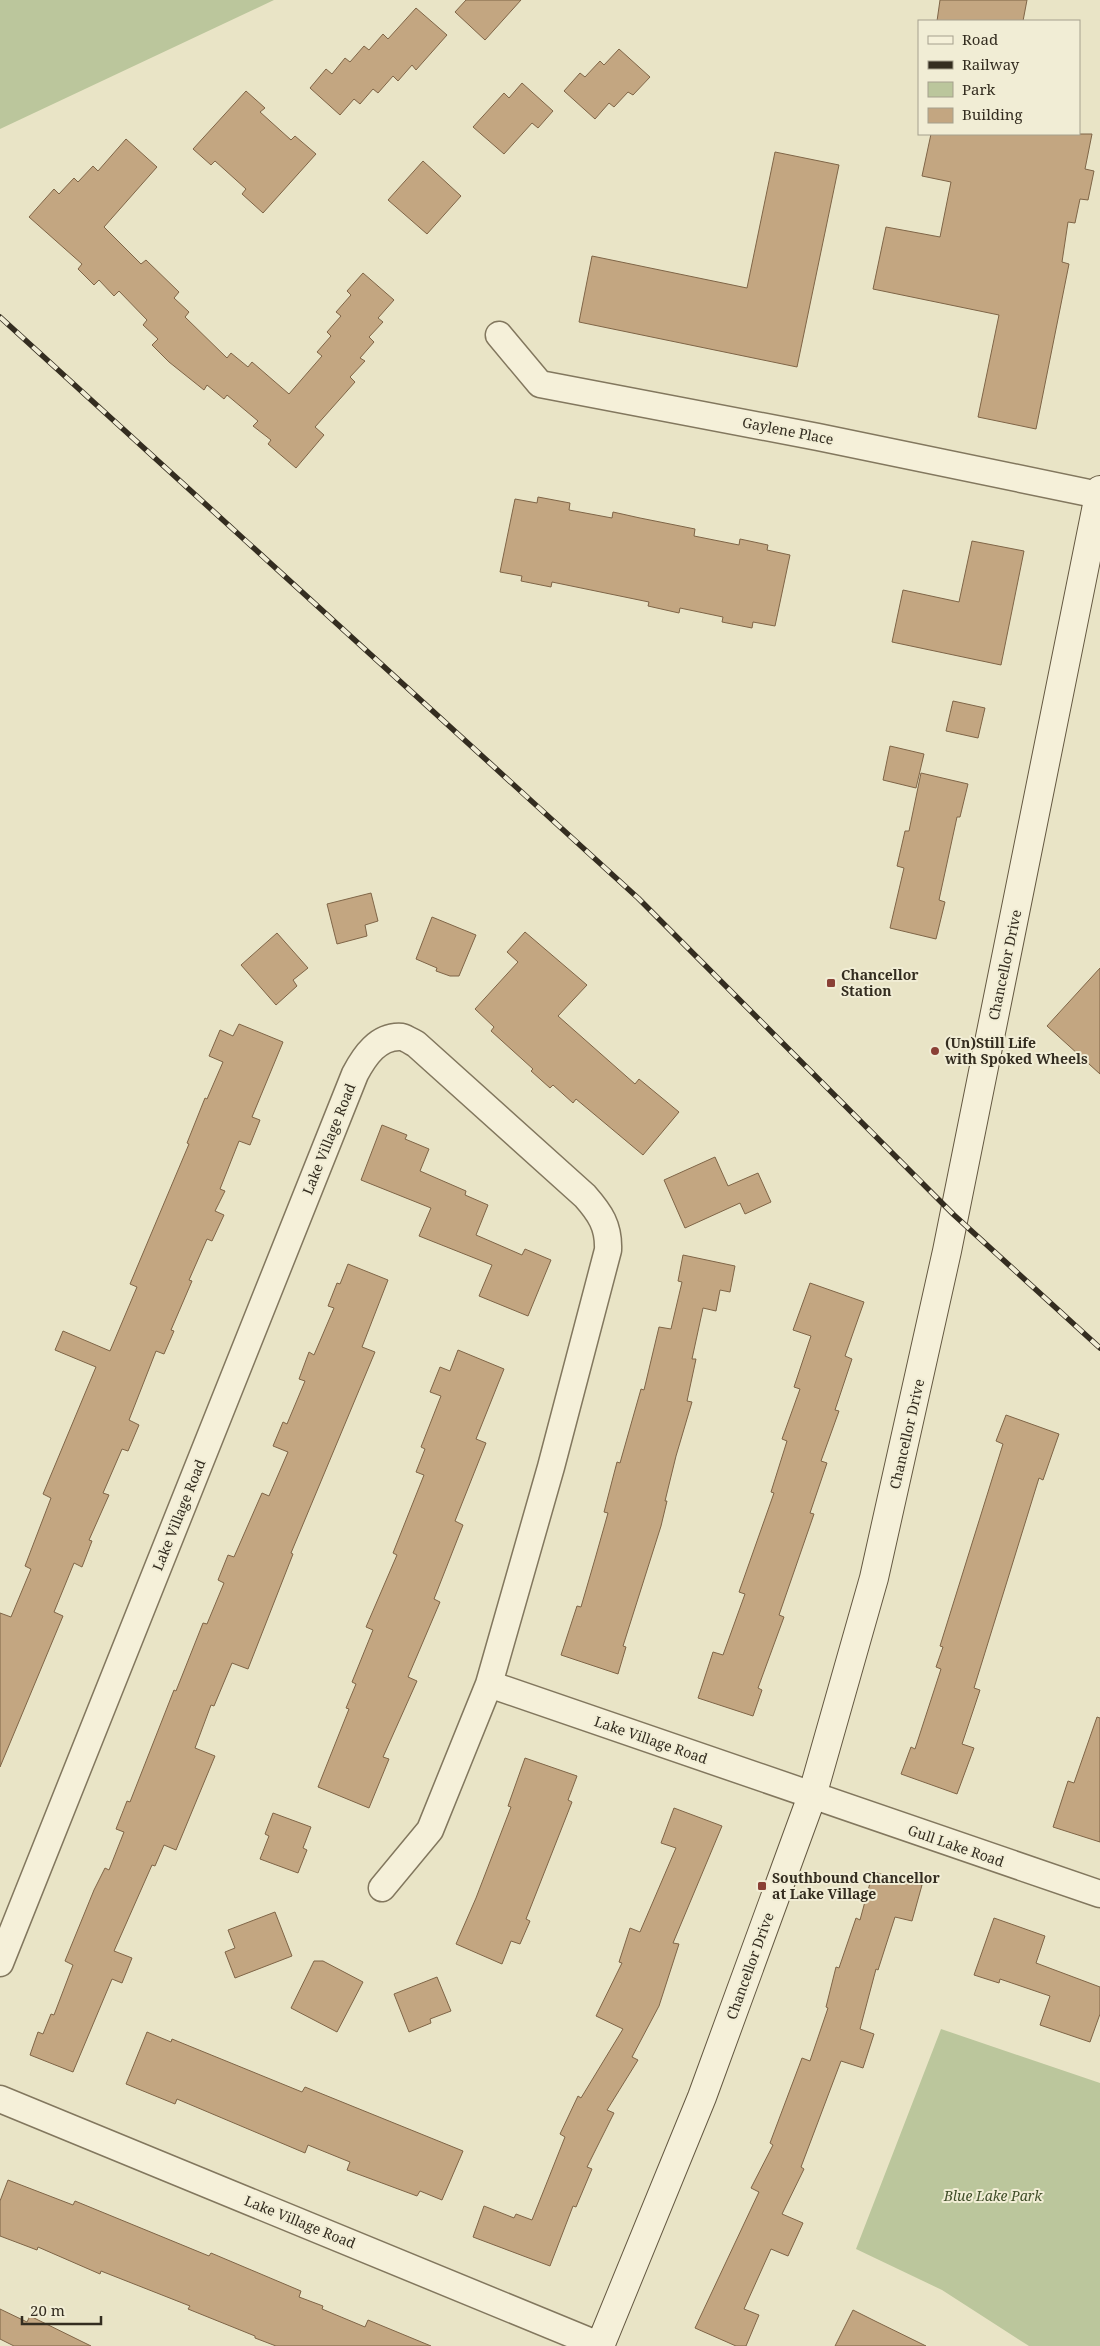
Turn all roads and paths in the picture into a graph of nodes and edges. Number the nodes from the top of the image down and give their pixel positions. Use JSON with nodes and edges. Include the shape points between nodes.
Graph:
{"nodes":[{"id":1,"x":499,"y":335,"type":"dead end"},
{"id":2,"x":1100,"y":493,"type":"edge"},
{"id":3,"x":489,"y":1684,"type":"junction"},
{"id":4,"x":812,"y":1796,"type":"junction"},
{"id":5,"x":382,"y":1888,"type":"dead end"},
{"id":6,"x":1100,"y":1894,"type":"edge"},
{"id":7,"x":0,"y":1963,"type":"edge"},
{"id":8,"x":0,"y":2099,"type":"edge"},
{"id":9,"x":600,"y":2346,"type":"edge"}],
"edges":[{"from":1,"to":2,"type":"street","name":"Gaylene Place","via":[[540,384]]},
{"from":2,"to":4,"type":"street","name":"Chancellor Drive","via":[[935,1307],[874,1578]]},
{"from":3,"to":4,"type":"street","name":"Lake Village Road"},
{"from":3,"to":5,"type":"street","name":"Lake Village Road","via":[[430,1830]]},
{"from":3,"to":7,"type":"street","name":"Lake Village Road","via":[[552,1467],[608,1250],[608,1237],[604,1221],[585,1196],[416,1044],[402,1037],[386,1040],[368,1051],[355,1074]]},
{"from":4,"to":6,"type":"street","name":"Gull Lake Road"},
{"from":4,"to":9,"type":"street","name":"Chancellor Drive","via":[[702,2097]]},
{"from":8,"to":9,"type":"street","name":"Lake Village Road"}]}
